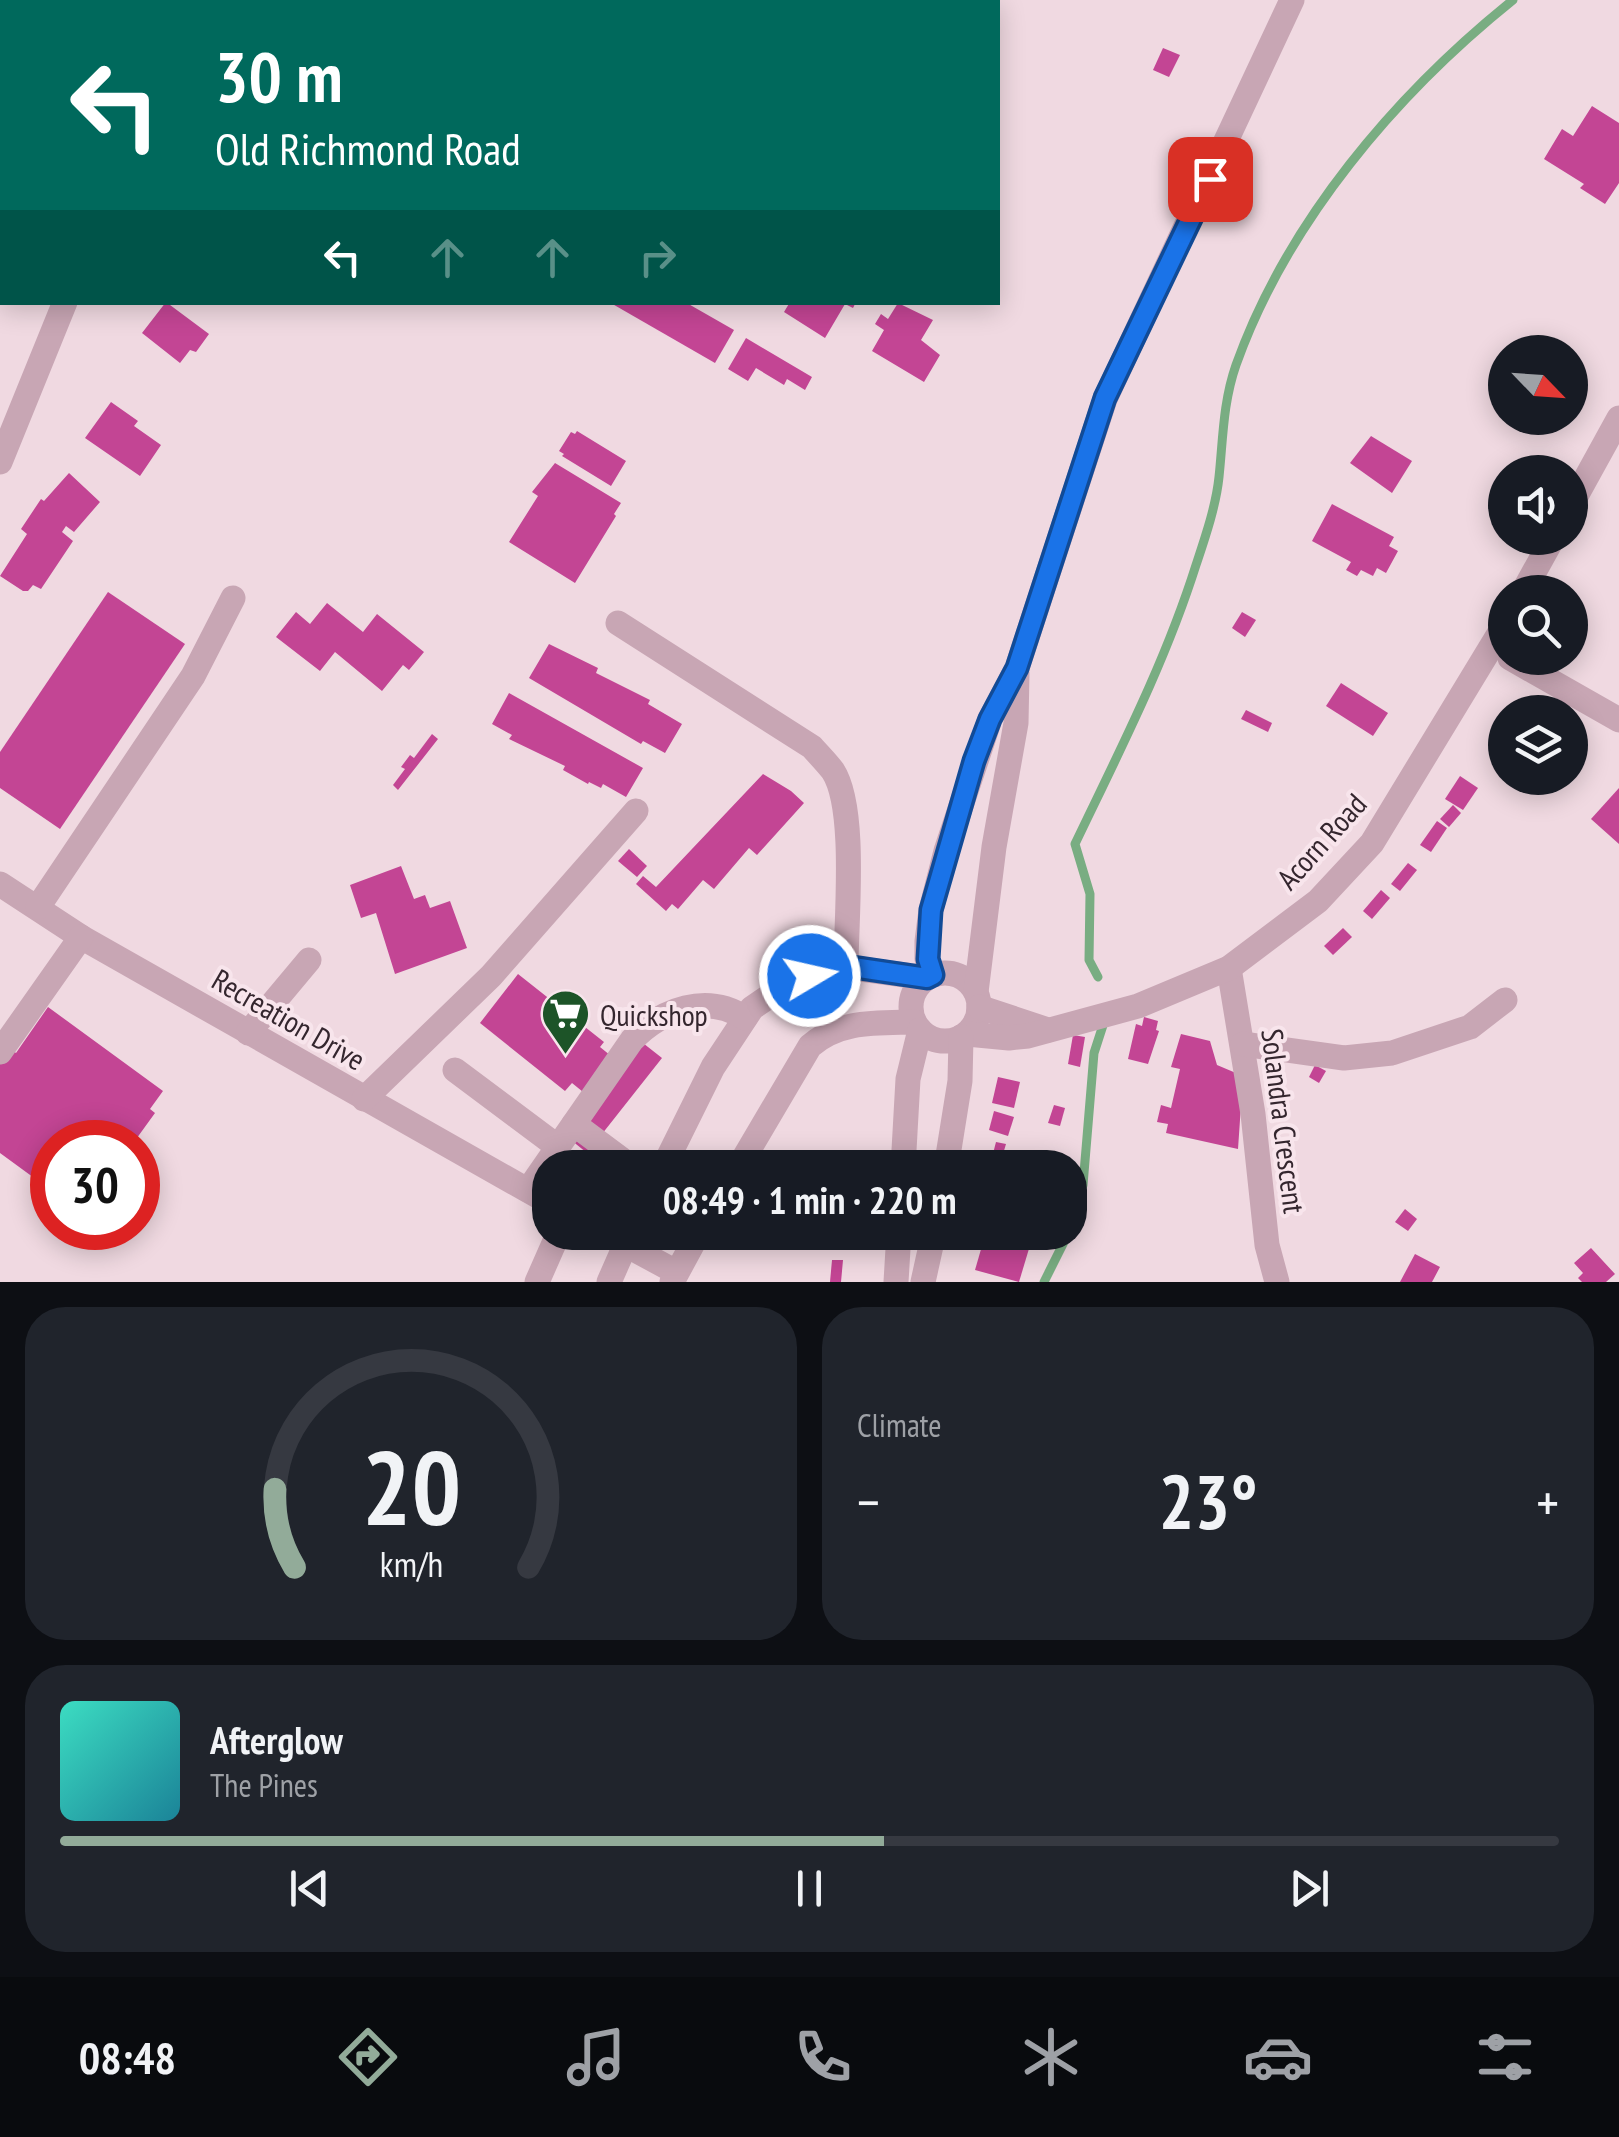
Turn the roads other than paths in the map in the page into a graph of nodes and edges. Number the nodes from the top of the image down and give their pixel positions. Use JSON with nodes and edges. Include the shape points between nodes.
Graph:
{"nodes":[{"id":1,"x":1292,"y":0,"type":"edge"},
{"id":2,"x":64,"y":305,"type":"edge"},
{"id":3,"x":1619,"y":418,"type":"edge"},
{"id":4,"x":0,"y":462,"type":"edge"},
{"id":5,"x":1588,"y":474,"type":"edge"},
{"id":6,"x":233,"y":598,"type":"dead end"},
{"id":7,"x":618,"y":622,"type":"dead end"},
{"id":8,"x":1017,"y":668,"type":"junction"},
{"id":9,"x":1488,"y":674,"type":"edge"},
{"id":10,"x":1540,"y":675,"type":"edge"},
{"id":11,"x":1619,"y":720,"type":"edge"},
{"id":12,"x":636,"y":811,"type":"dead end"},
{"id":13,"x":4,"y":895,"type":"edge"},
{"id":14,"x":38,"y":907,"type":"junction"},
{"id":15,"x":81,"y":937,"type":"junction"},
{"id":16,"x":308,"y":960,"type":"dead end"},
{"id":17,"x":846,"y":966,"type":"junction"},
{"id":18,"x":1229,"y":968,"type":"junction"},
{"id":19,"x":930,"y":976,"type":"junction"},
{"id":20,"x":978,"y":1000,"type":"junction"},
{"id":21,"x":1505,"y":1000,"type":"dead end"},
{"id":22,"x":744,"y":1018,"type":"junction"},
{"id":23,"x":917,"y":1026,"type":"junction"},
{"id":24,"x":1048,"y":1030,"type":"junction"},
{"id":25,"x":248,"y":1032,"type":"junction"},
{"id":26,"x":964,"y":1036,"type":"junction"},
{"id":27,"x":1243,"y":1044,"type":"junction"},
{"id":28,"x":0,"y":1052,"type":"edge"},
{"id":29,"x":454,"y":1070,"type":"dead end"},
{"id":30,"x":364,"y":1098,"type":"junction"},
{"id":31,"x":574,"y":1124,"type":"junction"},
{"id":32,"x":558,"y":1146,"type":"junction"},
{"id":33,"x":557,"y":1150,"type":"edge"},
{"id":34,"x":609,"y":1150,"type":"edge"},
{"id":35,"x":672,"y":1150,"type":"edge"},
{"id":36,"x":749,"y":1150,"type":"edge"},
{"id":37,"x":904,"y":1150,"type":"edge"},
{"id":38,"x":949,"y":1150,"type":"edge"},
{"id":39,"x":532,"y":1193,"type":"edge"},
{"id":40,"x":551,"y":1250,"type":"edge"},
{"id":41,"x":616,"y":1250,"type":"edge"},
{"id":42,"x":637,"y":1250,"type":"edge"},
{"id":43,"x":689,"y":1250,"type":"edge"},
{"id":44,"x":899,"y":1250,"type":"edge"},
{"id":45,"x":930,"y":1250,"type":"edge"},
{"id":46,"x":674,"y":1277,"type":"edge"},
{"id":47,"x":537,"y":1282,"type":"edge"},
{"id":48,"x":609,"y":1282,"type":"edge"},
{"id":49,"x":896,"y":1282,"type":"edge"},
{"id":50,"x":923,"y":1282,"type":"edge"},
{"id":51,"x":1277,"y":1282,"type":"edge"}],
"edges":[{"from":1,"to":8,"type":"street","via":[[1105,398]]},
{"from":2,"to":4,"type":"street"},
{"from":3,"to":5,"type":"street"},
{"from":6,"to":14,"type":"street","via":[[192,676]]},
{"from":7,"to":17,"type":"street","via":[[812,747],[834,772],[846,824]]},
{"from":8,"to":19,"type":"street","via":[[979,747],[946,852],[927,941]]},
{"from":8,"to":20,"type":"street","via":[[1016,723]]},
{"from":9,"to":18,"type":"street","name":"Acorn Road","via":[[1372,844],[1318,900]]},
{"from":10,"to":11,"type":"street"},
{"from":12,"to":30,"type":"street","via":[[491,976]]},
{"from":13,"to":14,"type":"street","name":"Recreation Drive"},
{"from":14,"to":15,"type":"street","name":"Recreation Drive"},
{"from":15,"to":25,"type":"street","name":"Recreation Drive"},
{"from":15,"to":28,"type":"street"},
{"from":16,"to":25,"type":"street"},
{"from":17,"to":19,"type":"street"},
{"from":17,"to":22,"type":"street","via":[[789,983]]},
{"from":18,"to":24,"type":"street","name":"Acorn Road","via":[[1138,1006]]},
{"from":18,"to":27,"type":"street","name":"Solandra Crescent"},
{"from":19,"to":20,"type":"street","via":[[958,975]]},
{"from":19,"to":23,"type":"street","via":[[915,990]]},
{"from":20,"to":24,"type":"street"},
{"from":20,"to":26,"type":"street","via":[[976,1022]]},
{"from":21,"to":27,"type":"street","via":[[1470,1028],[1392,1053],[1344,1058]]},
{"from":22,"to":31,"type":"street","via":[[708,1004],[656,1018],[632,1040]]},
{"from":22,"to":35,"type":"street"},
{"from":23,"to":26,"type":"street","via":[[939,1041]]},
{"from":23,"to":36,"type":"street","via":[[861,1024],[822,1036]]},
{"from":23,"to":37,"type":"street"},
{"from":24,"to":26,"type":"street","name":"Acorn Road","via":[[1009,1038]]},
{"from":25,"to":30,"type":"street","name":"Recreation Drive"},
{"from":26,"to":38,"type":"street"},
{"from":27,"to":51,"type":"street","name":"Solandra Crescent"},
{"from":29,"to":32,"type":"street"},
{"from":30,"to":39,"type":"street","name":"Recreation Drive"},
{"from":31,"to":32,"type":"street"},
{"from":31,"to":34,"type":"street"},
{"from":32,"to":33,"type":"street"},
{"from":40,"to":47,"type":"street"},
{"from":41,"to":48,"type":"street"},
{"from":42,"to":46,"type":"street"},
{"from":43,"to":46,"type":"street"},
{"from":44,"to":49,"type":"street"},
{"from":45,"to":50,"type":"street"}]}
